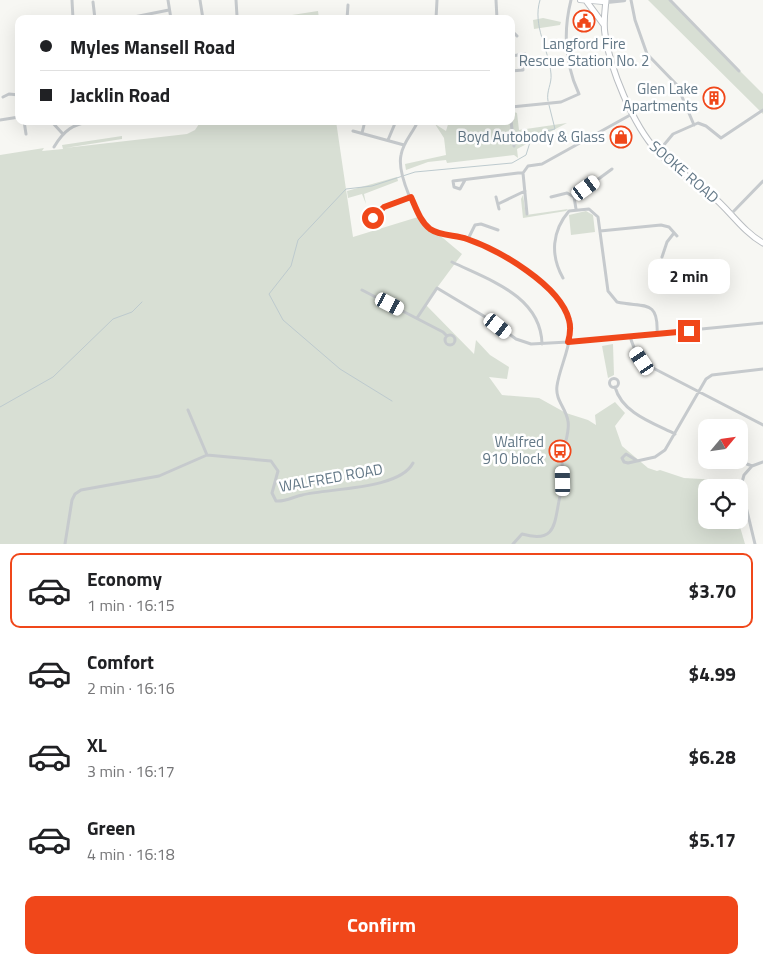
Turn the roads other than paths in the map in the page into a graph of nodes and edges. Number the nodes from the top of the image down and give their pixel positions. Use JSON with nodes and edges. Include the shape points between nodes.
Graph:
{"nodes":[{"id":1,"x":72,"y":0,"type":"edge"},
{"id":2,"x":168,"y":0,"type":"edge"},
{"id":3,"x":200,"y":0,"type":"edge"},
{"id":4,"x":236,"y":0,"type":"edge"},
{"id":5,"x":437,"y":0,"type":"edge"},
{"id":6,"x":496,"y":0,"type":"edge"},
{"id":7,"x":571,"y":0,"type":"edge"},
{"id":8,"x":580,"y":0,"type":"edge"},
{"id":9,"x":624,"y":0,"type":"edge"},
{"id":10,"x":631,"y":0,"type":"edge"},
{"id":11,"x":670,"y":0,"type":"edge"},
{"id":12,"x":605,"y":1,"type":"edge"},
{"id":13,"x":92,"y":2,"type":"dead end"},
{"id":14,"x":587,"y":2,"type":"junction"},
{"id":15,"x":348,"y":5,"type":"dead end"},
{"id":16,"x":169,"y":10,"type":"junction"},
{"id":17,"x":72,"y":15,"type":"edge"},
{"id":18,"x":94,"y":15,"type":"edge"},
{"id":19,"x":144,"y":15,"type":"edge"},
{"id":20,"x":170,"y":15,"type":"edge"},
{"id":21,"x":202,"y":15,"type":"edge"},
{"id":22,"x":236,"y":15,"type":"edge"},
{"id":23,"x":348,"y":15,"type":"edge"},
{"id":24,"x":436,"y":15,"type":"edge"},
{"id":25,"x":497,"y":15,"type":"edge"},
{"id":26,"x":604,"y":25,"type":"junction"},
{"id":27,"x":525,"y":54,"type":"dead end"},
{"id":28,"x":515,"y":55,"type":"edge"},
{"id":29,"x":521,"y":57,"type":"dead end"},
{"id":30,"x":515,"y":71,"type":"edge"},
{"id":31,"x":739,"y":71,"type":"dead end"},
{"id":32,"x":15,"y":95,"type":"edge"},
{"id":33,"x":3,"y":97,"type":"dead end"},
{"id":34,"x":515,"y":107,"type":"edge"},
{"id":35,"x":763,"y":110,"type":"edge"},
{"id":36,"x":633,"y":114,"type":"junction"},
{"id":37,"x":15,"y":118,"type":"edge"},
{"id":38,"x":0,"y":120,"type":"edge"},
{"id":39,"x":25,"y":125,"type":"edge"},
{"id":40,"x":55,"y":125,"type":"edge"},
{"id":41,"x":74,"y":125,"type":"edge"},
{"id":42,"x":363,"y":125,"type":"edge"},
{"id":43,"x":394,"y":125,"type":"edge"},
{"id":44,"x":416,"y":125,"type":"edge"},
{"id":45,"x":511,"y":125,"type":"edge"},
{"id":46,"x":694,"y":125,"type":"junction"},
{"id":47,"x":353,"y":131,"type":"dead end"},
{"id":48,"x":62,"y":133,"type":"junction"},
{"id":49,"x":362,"y":133,"type":"junction"},
{"id":50,"x":26,"y":134,"type":"dead end"},
{"id":51,"x":388,"y":140,"type":"junction"},
{"id":52,"x":404,"y":145,"type":"junction"},
{"id":53,"x":514,"y":146,"type":"dead end"},
{"id":54,"x":54,"y":147,"type":"dead end"},
{"id":55,"x":657,"y":152,"type":"junction"},
{"id":56,"x":612,"y":169,"type":"dead end"},
{"id":57,"x":523,"y":173,"type":"junction"},
{"id":58,"x":465,"y":180,"type":"dead end"},
{"id":59,"x":763,"y":181,"type":"edge"},
{"id":60,"x":525,"y":191,"type":"junction"},
{"id":61,"x":411,"y":197,"type":"junction"},
{"id":62,"x":551,"y":197,"type":"dead end"},
{"id":63,"x":574,"y":197,"type":"junction"},
{"id":64,"x":496,"y":198,"type":"dead end"},
{"id":65,"x":498,"y":204,"type":"junction"},
{"id":66,"x":576,"y":209,"type":"junction"},
{"id":67,"x":499,"y":210,"type":"dead end"},
{"id":68,"x":527,"y":214,"type":"dead end"},
{"id":69,"x":730,"y":214,"type":"junction"},
{"id":70,"x":370,"y":227,"type":"dead end"},
{"id":71,"x":498,"y":230,"type":"dead end"},
{"id":72,"x":600,"y":231,"type":"junction"},
{"id":73,"x":468,"y":239,"type":"junction"},
{"id":74,"x":763,"y":243,"type":"edge"},
{"id":75,"x":662,"y":257,"type":"dead end"},
{"id":76,"x":452,"y":262,"type":"dead end"},
{"id":77,"x":563,"y":278,"type":"dead end"},
{"id":78,"x":362,"y":290,"type":"dead end"},
{"id":79,"x":417,"y":318,"type":"junction"},
{"id":80,"x":763,"y":323,"type":"edge"},
{"id":81,"x":657,"y":334,"type":"junction"},
{"id":82,"x":447,"y":336,"type":"dead end"},
{"id":83,"x":630,"y":336,"type":"junction"},
{"id":84,"x":568,"y":342,"type":"junction"},
{"id":85,"x":542,"y":344,"type":"junction"},
{"id":86,"x":763,"y":369,"type":"edge"},
{"id":87,"x":615,"y":387,"type":"dead end"},
{"id":88,"x":699,"y":391,"type":"junction"},
{"id":89,"x":188,"y":410,"type":"dead end"},
{"id":90,"x":763,"y":425,"type":"edge"},
{"id":91,"x":675,"y":434,"type":"junction"},
{"id":92,"x":207,"y":455,"type":"junction"},
{"id":93,"x":636,"y":460,"type":"dead end"},
{"id":94,"x":763,"y":462,"type":"edge"},
{"id":95,"x":413,"y":463,"type":"dead end"},
{"id":96,"x":748,"y":464,"type":"edge"},
{"id":97,"x":752,"y":466,"type":"junction"},
{"id":98,"x":65,"y":544,"type":"edge"},
{"id":99,"x":513,"y":544,"type":"edge"},
{"id":100,"x":755,"y":544,"type":"edge"}],
"edges":[{"from":1,"to":17,"type":"street"},
{"from":2,"to":16,"type":"street"},
{"from":3,"to":21,"type":"street"},
{"from":4,"to":22,"type":"street"},
{"from":5,"to":24,"type":"street"},
{"from":6,"to":25,"type":"street"},
{"from":7,"to":34,"type":"street","via":[[566,31],[568,60],[579,94],[561,102]]},
{"from":8,"to":14,"type":"main road"},
{"from":9,"to":12,"type":"street"},
{"from":10,"to":46,"type":"street","via":[[647,54],[677,86]]},
{"from":11,"to":31,"type":"street"},
{"from":12,"to":14,"type":"main road"},
{"from":12,"to":26,"type":"main road","name":"SOOKE ROAD"},
{"from":13,"to":18,"type":"street"},
{"from":14,"to":26,"type":"main road"},
{"from":15,"to":23,"type":"street"},
{"from":16,"to":19,"type":"street"},
{"from":16,"to":20,"type":"street"},
{"from":26,"to":36,"type":"main road","name":"SOOKE ROAD","via":[[611,59]]},
{"from":27,"to":28,"type":"street"},
{"from":29,"to":30,"type":"street","via":[[522,70]]},
{"from":32,"to":33,"type":"street"},
{"from":35,"to":46,"type":"street","via":[[721,138],[702,124]]},
{"from":36,"to":55,"type":"main road","name":"SOOKE ROAD"},
{"from":36,"to":57,"type":"street","via":[[542,164],[528,166]]},
{"from":37,"to":38,"type":"street"},
{"from":39,"to":50,"type":"street"},
{"from":40,"to":48,"type":"street"},
{"from":41,"to":48,"type":"street"},
{"from":42,"to":49,"type":"street"},
{"from":43,"to":51,"type":"street"},
{"from":44,"to":52,"type":"street"},
{"from":45,"to":53,"type":"street"},
{"from":46,"to":55,"type":"street","via":[[673,134]]},
{"from":47,"to":49,"type":"street"},
{"from":48,"to":54,"type":"street"},
{"from":49,"to":51,"type":"street"},
{"from":51,"to":52,"type":"street"},
{"from":52,"to":61,"type":"street","via":[[400,168]]},
{"from":55,"to":69,"type":"main road","name":"SOOKE ROAD","via":[[712,194]]},
{"from":56,"to":63,"type":"street"},
{"from":57,"to":58,"type":"street"},
{"from":57,"to":60,"type":"street"},
{"from":59,"to":69,"type":"street"},
{"from":60,"to":65,"type":"street"},
{"from":60,"to":68,"type":"street"},
{"from":61,"to":70,"type":"street","via":[[381,209]]},
{"from":61,"to":73,"type":"street","via":[[418,214],[430,229]]},
{"from":62,"to":63,"type":"street","via":[[567,193]]},
{"from":63,"to":66,"type":"street"},
{"from":64,"to":65,"type":"street"},
{"from":65,"to":67,"type":"street"},
{"from":66,"to":72,"type":"street","via":[[594,211]]},
{"from":66,"to":77,"type":"street","via":[[567,212],[555,234],[556,263]]},
{"from":69,"to":74,"type":"main road","name":"SOOKE ROAD"},
{"from":71,"to":73,"type":"street","via":[[475,225]]},
{"from":72,"to":75,"type":"street","via":[[652,224],[669,227],[676,234],[667,242]]},
{"from":72,"to":81,"type":"street","via":[[608,291],[617,302],[652,308],[658,319]]},
{"from":73,"to":84,"type":"street","via":[[520,265],[545,286],[560,302],[569,319]]},
{"from":76,"to":85,"type":"street","via":[[506,289],[528,306],[540,326]]},
{"from":78,"to":79,"type":"street"},
{"from":79,"to":82,"type":"street"},
{"from":79,"to":85,"type":"street","via":[[437,288],[516,339]]},
{"from":80,"to":81,"type":"street"},
{"from":81,"to":83,"type":"street"},
{"from":83,"to":84,"type":"street"},
{"from":83,"to":88,"type":"street","via":[[642,361]]},
{"from":84,"to":85,"type":"street"},
{"from":84,"to":99,"type":"street","via":[[557,386],[568,429],[563,481],[553,529],[537,538],[522,534]]},
{"from":86,"to":88,"type":"street","via":[[712,375]]},
{"from":87,"to":91,"type":"street","via":[[629,409]]},
{"from":88,"to":90,"type":"street"},
{"from":88,"to":91,"type":"street"},
{"from":89,"to":92,"type":"street"},
{"from":91,"to":93,"type":"street","via":[[660,454]]},
{"from":92,"to":95,"type":"street","name":"WALFRED ROAD","via":[[272,461],[278,471],[272,493],[276,501],[395,479],[409,471]]},
{"from":92,"to":98,"type":"street","name":"WALFRED ROAD","via":[[159,476],[81,490],[72,500]]},
{"from":94,"to":97,"type":"street"},
{"from":96,"to":97,"type":"street"},
{"from":97,"to":100,"type":"street","via":[[744,475],[741,486]]}]}
